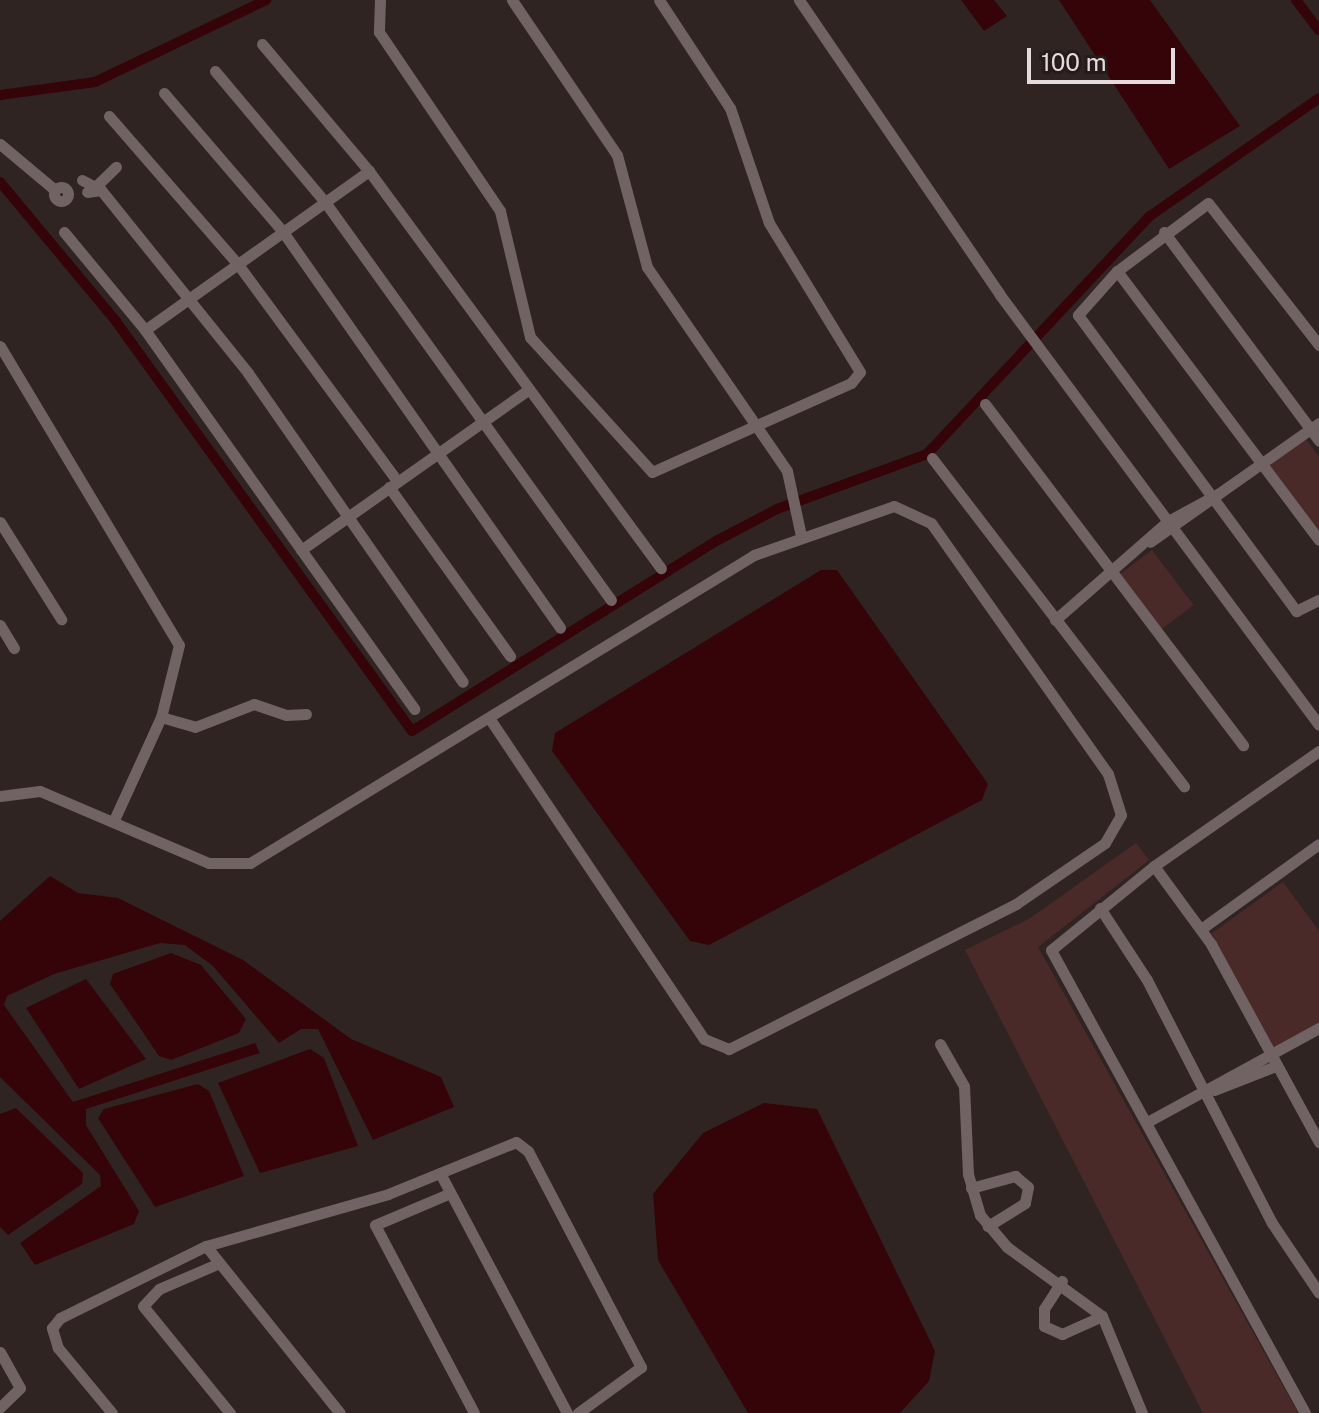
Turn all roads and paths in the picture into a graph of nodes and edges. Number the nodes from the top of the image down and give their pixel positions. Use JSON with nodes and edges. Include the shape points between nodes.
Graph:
{"nodes":[{"id":1,"x":380,"y":0,"type":"edge"},
{"id":2,"x":512,"y":0,"type":"edge"},
{"id":3,"x":659,"y":0,"type":"edge"},
{"id":4,"x":799,"y":0,"type":"edge"},
{"id":5,"x":262,"y":44,"type":"dead end"},
{"id":6,"x":215,"y":71,"type":"dead end"},
{"id":7,"x":164,"y":93,"type":"dead end"},
{"id":8,"x":109,"y":116,"type":"dead end"},
{"id":9,"x":0,"y":144,"type":"edge"},
{"id":10,"x":116,"y":167,"type":"dead end"},
{"id":11,"x":369,"y":171,"type":"junction"},
{"id":12,"x":80,"y":189,"type":"junction"},
{"id":13,"x":325,"y":202,"type":"junction"},
{"id":14,"x":64,"y":232,"type":"dead end"},
{"id":15,"x":283,"y":232,"type":"junction"},
{"id":16,"x":1164,"y":232,"type":"junction"},
{"id":17,"x":237,"y":263,"type":"junction"},
{"id":18,"x":1117,"y":271,"type":"junction"},
{"id":19,"x":189,"y":297,"type":"junction"},
{"id":20,"x":145,"y":330,"type":"junction"},
{"id":21,"x":1319,"y":345,"type":"edge"},
{"id":22,"x":0,"y":346,"type":"edge"},
{"id":23,"x":526,"y":391,"type":"junction"},
{"id":24,"x":985,"y":404,"type":"dead end"},
{"id":25,"x":482,"y":421,"type":"junction"},
{"id":26,"x":1315,"y":426,"type":"edge"},
{"id":27,"x":756,"y":429,"type":"junction"},
{"id":28,"x":1319,"y":441,"type":"edge"},
{"id":29,"x":436,"y":454,"type":"junction"},
{"id":30,"x":932,"y":458,"type":"dead end"},
{"id":31,"x":1260,"y":464,"type":"junction"},
{"id":32,"x":393,"y":484,"type":"junction"},
{"id":33,"x":1214,"y":496,"type":"junction"},
{"id":34,"x":348,"y":516,"type":"junction"},
{"id":35,"x":0,"y":522,"type":"edge"},
{"id":36,"x":1171,"y":526,"type":"junction"},
{"id":37,"x":801,"y":536,"type":"junction"},
{"id":38,"x":1319,"y":540,"type":"edge"},
{"id":39,"x":301,"y":550,"type":"junction"},
{"id":40,"x":661,"y":568,"type":"dead end"},
{"id":41,"x":1108,"y":574,"type":"junction"},
{"id":42,"x":611,"y":600,"type":"dead end"},
{"id":43,"x":1319,"y":600,"type":"edge"},
{"id":44,"x":61,"y":619,"type":"dead end"},
{"id":45,"x":1055,"y":620,"type":"junction"},
{"id":46,"x":0,"y":625,"type":"edge"},
{"id":47,"x":560,"y":628,"type":"dead end"},
{"id":48,"x":14,"y":648,"type":"dead end"},
{"id":49,"x":510,"y":656,"type":"dead end"},
{"id":50,"x":463,"y":682,"type":"dead end"},
{"id":51,"x":1319,"y":700,"type":"edge"},
{"id":52,"x":1307,"y":708,"type":"junction"},
{"id":53,"x":414,"y":709,"type":"dead end"},
{"id":54,"x":306,"y":714,"type":"dead end"},
{"id":55,"x":161,"y":717,"type":"junction"},
{"id":56,"x":489,"y":718,"type":"junction"},
{"id":57,"x":1319,"y":725,"type":"edge"},
{"id":58,"x":1243,"y":745,"type":"dead end"},
{"id":59,"x":1319,"y":751,"type":"edge"},
{"id":60,"x":1184,"y":786,"type":"dead end"},
{"id":61,"x":0,"y":796,"type":"edge"},
{"id":62,"x":114,"y":820,"type":"junction"},
{"id":63,"x":1319,"y":845,"type":"edge"},
{"id":64,"x":1154,"y":866,"type":"junction"},
{"id":65,"x":1100,"y":908,"type":"junction"},
{"id":66,"x":1201,"y":929,"type":"junction"},
{"id":67,"x":1319,"y":1028,"type":"edge"},
{"id":68,"x":940,"y":1044,"type":"dead end"},
{"id":69,"x":1274,"y":1062,"type":"junction"},
{"id":70,"x":1210,"y":1092,"type":"junction"},
{"id":71,"x":1149,"y":1121,"type":"junction"},
{"id":72,"x":1319,"y":1142,"type":"edge"},
{"id":73,"x":440,"y":1173,"type":"junction"},
{"id":74,"x":971,"y":1188,"type":"junction"},
{"id":75,"x":448,"y":1194,"type":"junction"},
{"id":76,"x":988,"y":1226,"type":"junction"},
{"id":77,"x":206,"y":1246,"type":"junction"},
{"id":78,"x":217,"y":1264,"type":"junction"},
{"id":79,"x":1062,"y":1281,"type":"junction"},
{"id":80,"x":1319,"y":1293,"type":"edge"},
{"id":81,"x":1102,"y":1316,"type":"junction"},
{"id":82,"x":0,"y":1352,"type":"edge"},
{"id":83,"x":0,"y":1407,"type":"edge"},
{"id":84,"x":112,"y":1413,"type":"edge"},
{"id":85,"x":230,"y":1413,"type":"edge"},
{"id":86,"x":340,"y":1413,"type":"edge"},
{"id":87,"x":474,"y":1413,"type":"edge"},
{"id":88,"x":567,"y":1413,"type":"edge"},
{"id":89,"x":578,"y":1413,"type":"edge"},
{"id":90,"x":1142,"y":1413,"type":"edge"},
{"id":91,"x":1305,"y":1413,"type":"edge"}],
"edges":[{"from":1,"to":27,"type":"street","via":[[379,32],[500,211],[520,304],[542,357],[652,472]]},
{"from":2,"to":27,"type":"street","via":[[617,155],[656,286]]},
{"from":3,"to":27,"type":"street","via":[[730,108],[769,223],[860,366],[851,383]]},
{"from":4,"to":36,"type":"street","via":[[1000,295]]},
{"from":5,"to":11,"type":"street"},
{"from":6,"to":13,"type":"street"},
{"from":7,"to":15,"type":"street"},
{"from":8,"to":17,"type":"street"},
{"from":9,"to":12,"type":"street"},
{"from":10,"to":12,"type":"street"},
{"from":11,"to":13,"type":"street"},
{"from":11,"to":23,"type":"street"},
{"from":12,"to":19,"type":"street"},
{"from":13,"to":15,"type":"street"},
{"from":13,"to":25,"type":"street"},
{"from":14,"to":20,"type":"street"},
{"from":15,"to":17,"type":"street"},
{"from":15,"to":29,"type":"street"},
{"from":16,"to":18,"type":"street"},
{"from":16,"to":21,"type":"street","via":[[1201,205],[1216,209]]},
{"from":16,"to":26,"type":"street"},
{"from":17,"to":19,"type":"street"},
{"from":17,"to":32,"type":"street"},
{"from":18,"to":31,"type":"street"},
{"from":18,"to":33,"type":"street","via":[[1078,315]]},
{"from":19,"to":20,"type":"street"},
{"from":19,"to":34,"type":"street"},
{"from":20,"to":39,"type":"street"},
{"from":22,"to":55,"type":"street","via":[[179,645]]},
{"from":23,"to":25,"type":"street"},
{"from":23,"to":40,"type":"street"},
{"from":24,"to":41,"type":"street"},
{"from":25,"to":29,"type":"street"},
{"from":25,"to":42,"type":"street"},
{"from":26,"to":28,"type":"street"},
{"from":26,"to":31,"type":"street"},
{"from":27,"to":37,"type":"street","via":[[794,489]]},
{"from":29,"to":32,"type":"street"},
{"from":29,"to":47,"type":"street"},
{"from":30,"to":45,"type":"street"},
{"from":31,"to":33,"type":"street"},
{"from":31,"to":38,"type":"street"},
{"from":32,"to":34,"type":"street"},
{"from":32,"to":49,"type":"street"},
{"from":33,"to":36,"type":"street"},
{"from":33,"to":43,"type":"street","via":[[1296,611]]},
{"from":34,"to":39,"type":"street"},
{"from":34,"to":50,"type":"street"},
{"from":35,"to":44,"type":"street"},
{"from":36,"to":41,"type":"street"},
{"from":36,"to":52,"type":"street"},
{"from":37,"to":56,"type":"street","via":[[754,555]]},
{"from":37,"to":56,"type":"street","via":[[894,506],[931,523],[1113,784],[1122,805],[1105,843],[1016,904],[729,1049],[704,1039]]},
{"from":39,"to":53,"type":"street"},
{"from":41,"to":45,"type":"street"},
{"from":41,"to":58,"type":"street"},
{"from":45,"to":60,"type":"street"},
{"from":46,"to":48,"type":"street"},
{"from":51,"to":52,"type":"street"},
{"from":52,"to":57,"type":"street"},
{"from":54,"to":55,"type":"street","via":[[254,704],[195,727]]},
{"from":55,"to":62,"type":"street"},
{"from":56,"to":62,"type":"street","via":[[250,863],[209,863]]},
{"from":59,"to":64,"type":"street"},
{"from":61,"to":62,"type":"street","via":[[40,791]]},
{"from":63,"to":66,"type":"street"},
{"from":64,"to":65,"type":"street"},
{"from":64,"to":66,"type":"street"},
{"from":65,"to":70,"type":"street"},
{"from":65,"to":71,"type":"street","via":[[1056,941],[1052,957]]},
{"from":66,"to":69,"type":"street"},
{"from":67,"to":69,"type":"street"},
{"from":68,"to":74,"type":"street","via":[[964,1086]]},
{"from":69,"to":70,"type":"street"},
{"from":69,"to":72,"type":"street"},
{"from":70,"to":71,"type":"street"},
{"from":70,"to":80,"type":"street","via":[[1272,1223]]},
{"from":71,"to":91,"type":"street"},
{"from":73,"to":75,"type":"street"},
{"from":73,"to":77,"type":"street"},
{"from":73,"to":89,"type":"street","via":[[509,1142],[528,1151],[641,1367]]},
{"from":74,"to":76,"type":"street"},
{"from":74,"to":76,"type":"street","via":[[1010,1176],[1028,1187],[1025,1203]]},
{"from":75,"to":87,"type":"street","via":[[375,1225]]},
{"from":75,"to":88,"type":"street"},
{"from":76,"to":79,"type":"street"},
{"from":77,"to":78,"type":"street"},
{"from":77,"to":84,"type":"street","via":[[54,1323],[58,1348]]},
{"from":78,"to":85,"type":"street","via":[[142,1302]]},
{"from":78,"to":86,"type":"street"},
{"from":79,"to":81,"type":"street"},
{"from":79,"to":81,"type":"street","via":[[1044,1309],[1044,1326],[1062,1334]]},
{"from":81,"to":90,"type":"street"},
{"from":82,"to":83,"type":"street","via":[[20,1388]]}]}
